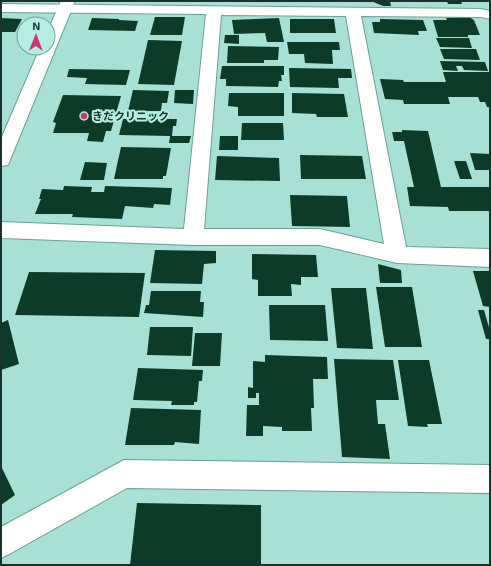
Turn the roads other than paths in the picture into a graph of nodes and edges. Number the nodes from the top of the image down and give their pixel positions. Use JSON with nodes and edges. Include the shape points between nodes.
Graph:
{"nodes":[{"id":1,"x":66,"y":5,"type":"edge"},
{"id":2,"x":1,"y":8,"type":"edge"},
{"id":3,"x":214,"y":10,"type":"junction"},
{"id":4,"x":353,"y":12,"type":"junction"},
{"id":5,"x":486,"y":18,"type":"edge"},
{"id":6,"x":1,"y":160,"type":"edge"},
{"id":7,"x":1,"y":230,"type":"edge"},
{"id":8,"x":193,"y":237,"type":"junction"},
{"id":9,"x":397,"y":255,"type":"junction"},
{"id":10,"x":490,"y":258,"type":"edge"},
{"id":11,"x":490,"y":479,"type":"edge"},
{"id":12,"x":1,"y":544,"type":"edge"}],
"edges":[{"from":1,"to":2,"type":"street"},
{"from":1,"to":3,"type":"street"},
{"from":1,"to":6,"type":"street"},
{"from":3,"to":4,"type":"street"},
{"from":3,"to":8,"type":"street"},
{"from":4,"to":5,"type":"street"},
{"from":4,"to":9,"type":"street"},
{"from":7,"to":8,"type":"street"},
{"from":8,"to":9,"type":"street","via":[[320,237]]},
{"from":9,"to":10,"type":"street"},
{"from":11,"to":12,"type":"street","via":[[124,474]]}]}
